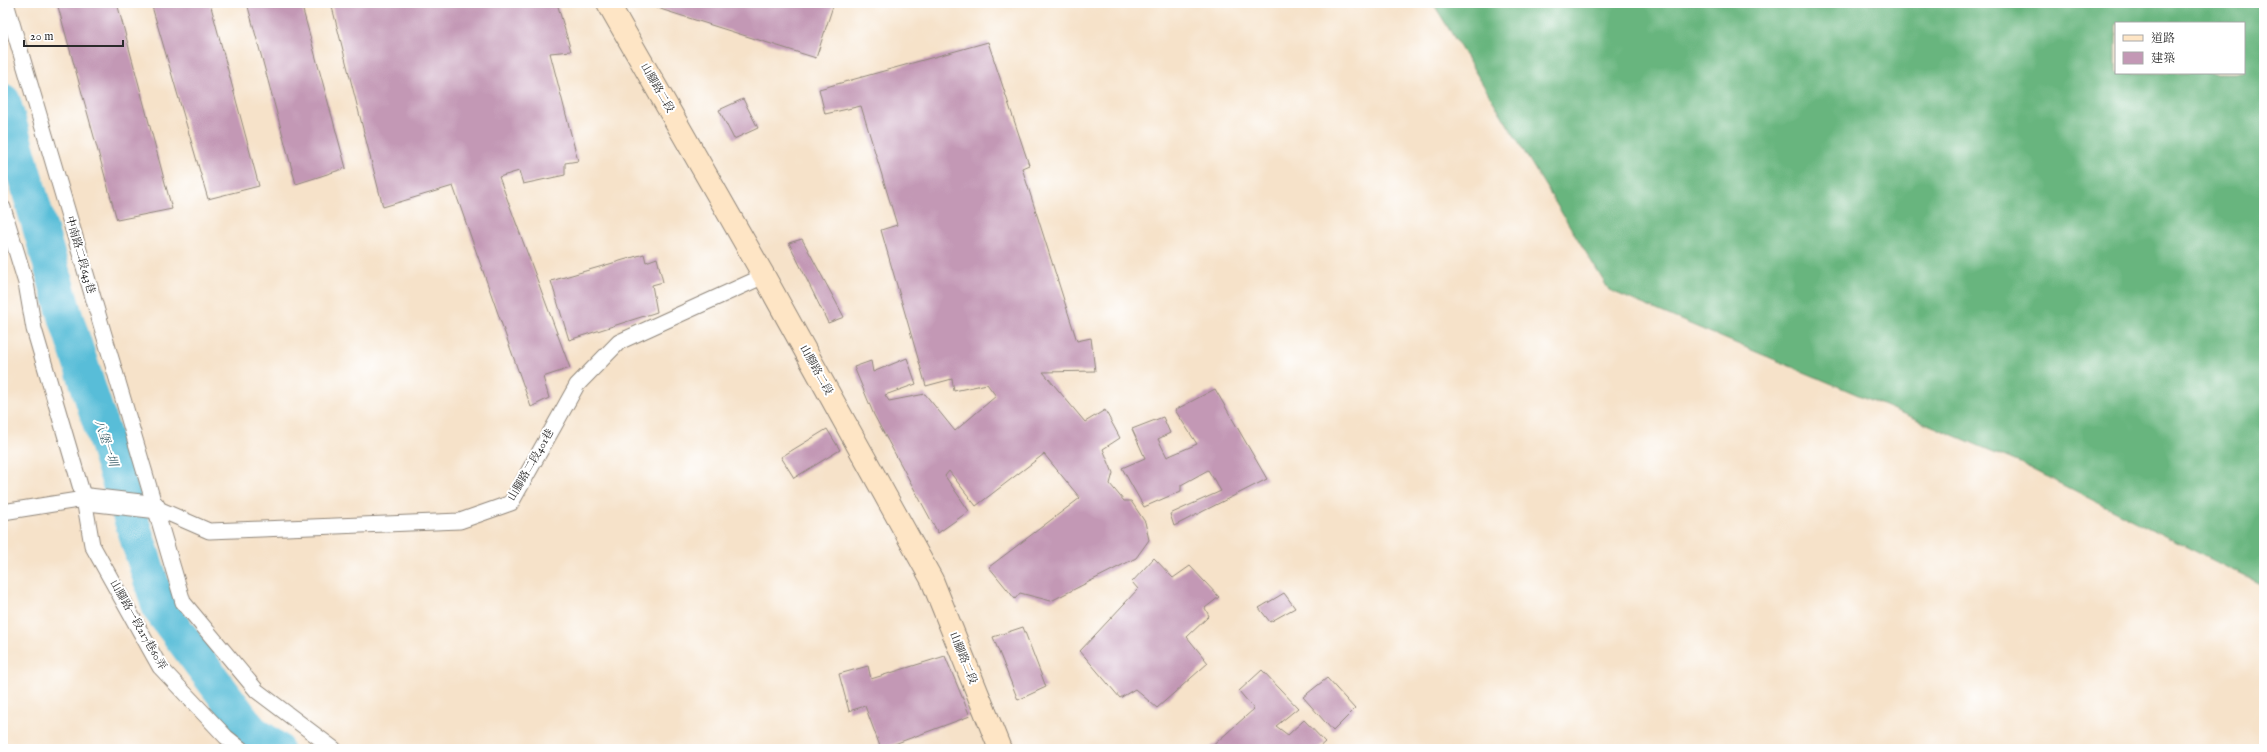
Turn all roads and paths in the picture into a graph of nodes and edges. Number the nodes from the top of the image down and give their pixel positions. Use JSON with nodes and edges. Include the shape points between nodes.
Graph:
{"nodes":[{"id":1,"x":6,"y":3,"type":"edge"},
{"id":2,"x":608,"y":3,"type":"edge"},
{"id":3,"x":3,"y":208,"type":"edge"},
{"id":4,"x":764,"y":276,"type":"junction"},
{"id":5,"x":84,"y":499,"type":"junction"},
{"id":6,"x":154,"y":507,"type":"junction"},
{"id":7,"x":3,"y":512,"type":"edge"},
{"id":8,"x":241,"y":749,"type":"edge"},
{"id":9,"x":334,"y":749,"type":"edge"},
{"id":10,"x":1000,"y":749,"type":"edge"}],
"edges":[{"from":1,"to":6,"type":"lane","name":"中南路二段643巷"},
{"from":2,"to":4,"type":"main road","name":"山腳路二段"},
{"from":3,"to":5,"type":"lane","name":"山腳路一段217巷60弄","via":[[26,283],[34,329]]},
{"from":4,"to":6,"type":"lane","name":"山腳路二段401巷","via":[[619,342],[577,385],[511,503],[460,521],[209,531]]},
{"from":4,"to":10,"type":"main road","name":"山腳路二段","via":[[932,580]]},
{"from":5,"to":6,"type":"street"},
{"from":5,"to":7,"type":"lane"},
{"from":5,"to":8,"type":"lane","name":"山腳路一段217巷60弄","via":[[92,545],[160,667],[226,737]]},
{"from":6,"to":9,"type":"lane","name":"中南路二段643巷","via":[[183,602],[257,691]]}]}
